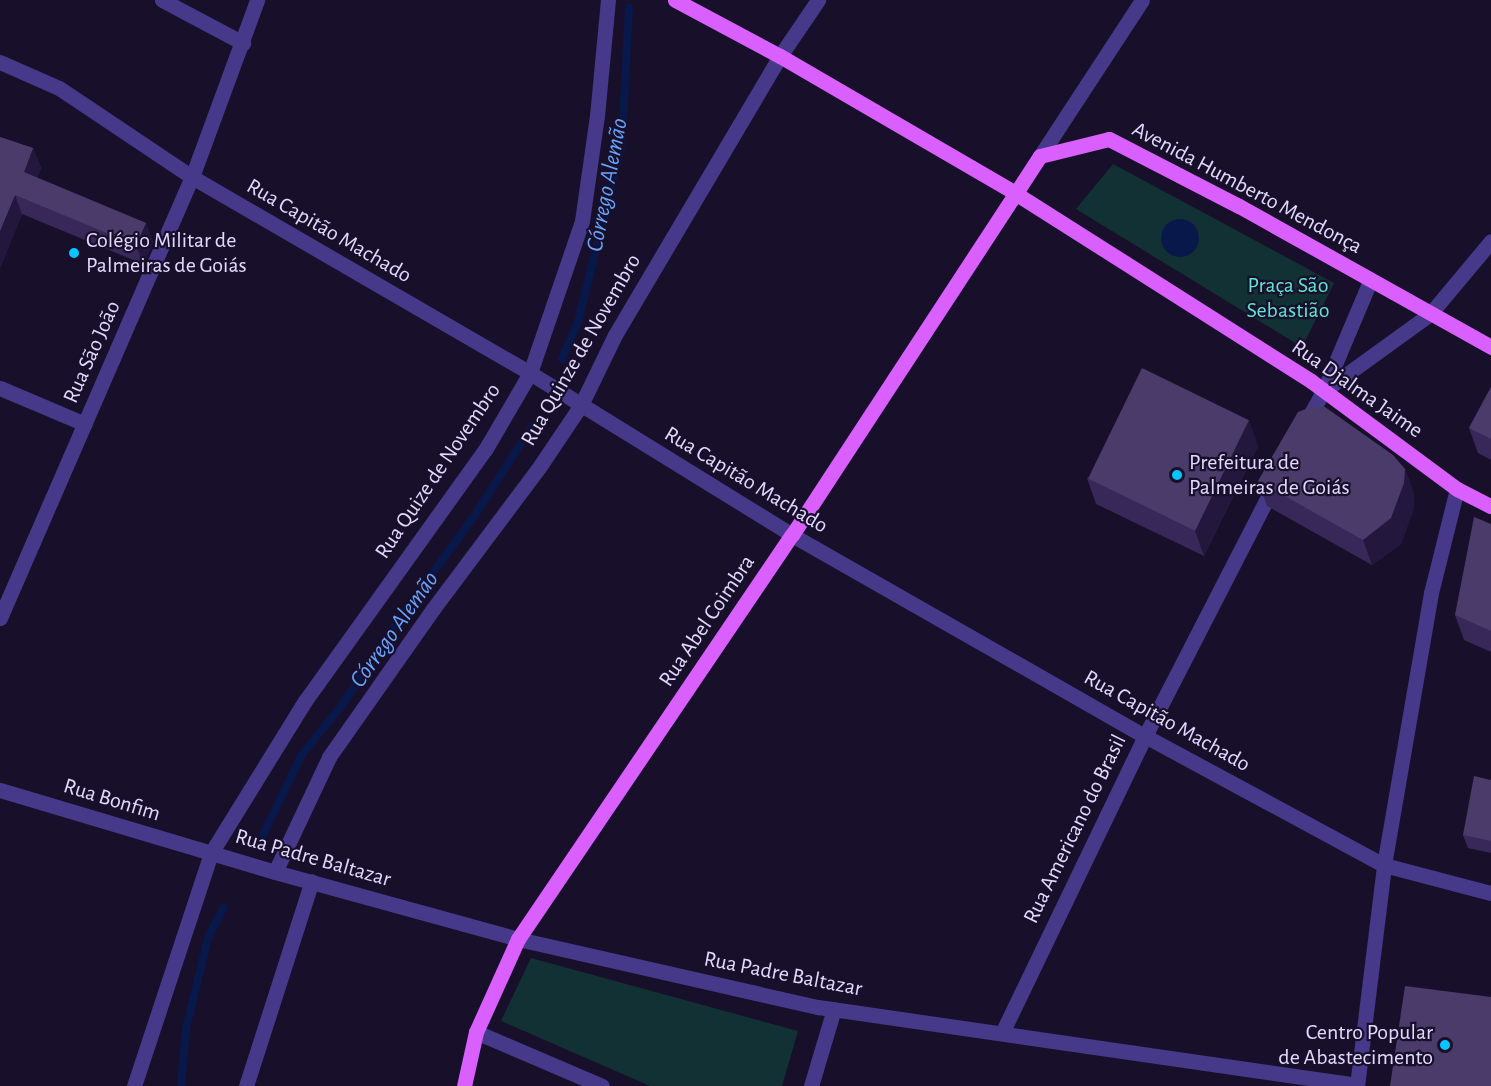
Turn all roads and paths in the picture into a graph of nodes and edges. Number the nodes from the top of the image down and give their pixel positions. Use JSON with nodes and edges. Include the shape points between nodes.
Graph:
{"nodes":[{"id":1,"x":162,"y":0,"type":"edge"},
{"id":2,"x":257,"y":0,"type":"edge"},
{"id":3,"x":609,"y":0,"type":"edge"},
{"id":4,"x":675,"y":0,"type":"edge"},
{"id":5,"x":818,"y":0,"type":"edge"},
{"id":6,"x":1142,"y":0,"type":"edge"},
{"id":7,"x":243,"y":43,"type":"junction"},
{"id":8,"x":780,"y":56,"type":"junction"},
{"id":9,"x":0,"y":62,"type":"edge"},
{"id":10,"x":1040,"y":156,"type":"junction"},
{"id":11,"x":192,"y":177,"type":"junction"},
{"id":12,"x":1015,"y":193,"type":"junction"},
{"id":13,"x":1491,"y":241,"type":"edge"},
{"id":14,"x":1370,"y":280,"type":"junction"},
{"id":15,"x":1430,"y":314,"type":"junction"},
{"id":16,"x":1491,"y":347,"type":"edge"},
{"id":17,"x":530,"y":373,"type":"junction"},
{"id":18,"x":0,"y":388,"type":"edge"},
{"id":19,"x":1324,"y":390,"type":"junction"},
{"id":20,"x":581,"y":405,"type":"junction"},
{"id":21,"x":85,"y":424,"type":"junction"},
{"id":22,"x":1296,"y":440,"type":"edge"},
{"id":23,"x":1280,"y":472,"type":"edge"},
{"id":24,"x":1456,"y":489,"type":"junction"},
{"id":25,"x":1491,"y":506,"type":"edge"},
{"id":26,"x":792,"y":535,"type":"junction"},
{"id":27,"x":0,"y":618,"type":"edge"},
{"id":28,"x":1145,"y":736,"type":"junction"},
{"id":29,"x":0,"y":789,"type":"edge"},
{"id":30,"x":211,"y":853,"type":"junction"},
{"id":31,"x":1384,"y":865,"type":"junction"},
{"id":32,"x":275,"y":872,"type":"junction"},
{"id":33,"x":312,"y":881,"type":"junction"},
{"id":34,"x":1491,"y":893,"type":"edge"},
{"id":35,"x":518,"y":939,"type":"junction"},
{"id":36,"x":834,"y":1009,"type":"junction"},
{"id":37,"x":476,"y":1032,"type":"junction"},
{"id":38,"x":1002,"y":1033,"type":"junction"},
{"id":39,"x":1357,"y":1085,"type":"edge"},
{"id":40,"x":134,"y":1086,"type":"edge"},
{"id":41,"x":246,"y":1086,"type":"edge"},
{"id":42,"x":464,"y":1086,"type":"edge"},
{"id":43,"x":603,"y":1086,"type":"edge"},
{"id":44,"x":811,"y":1086,"type":"edge"}],
"edges":[{"from":1,"to":7,"type":"street"},
{"from":2,"to":7,"type":"street","name":"Rua São João"},
{"from":3,"to":17,"type":"street","name":"Rua Quize de Novembro","via":[[582,221]]},
{"from":4,"to":8,"type":"main road"},
{"from":5,"to":8,"type":"street","name":"Rua Quinze de Novembro"},
{"from":6,"to":10,"type":"street"},
{"from":7,"to":11,"type":"street","name":"Rua São João"},
{"from":8,"to":12,"type":"main road"},
{"from":8,"to":20,"type":"street","name":"Rua Quinze de Novembro","via":[[615,335]]},
{"from":9,"to":11,"type":"street","name":"Rua Capitão Machado","via":[[59,88]]},
{"from":10,"to":12,"type":"main road"},
{"from":10,"to":14,"type":"main road","name":"Avenida Humberto Mendonça","via":[[1109,139]]},
{"from":11,"to":17,"type":"street","name":"Rua Capitão Machado"},
{"from":11,"to":21,"type":"street","name":"Rua São João"},
{"from":12,"to":19,"type":"main road","name":"Rua Djalma Jaime"},
{"from":12,"to":26,"type":"main road","name":"Rua Abel Coimbra"},
{"from":13,"to":15,"type":"street"},
{"from":14,"to":15,"type":"main road","name":"Avenida Humberto Mendonça"},
{"from":14,"to":19,"type":"street"},
{"from":15,"to":16,"type":"main road","name":"Avenida Humberto Mendonça"},
{"from":15,"to":19,"type":"street"},
{"from":17,"to":20,"type":"street","name":"Rua Capitão Machado"},
{"from":17,"to":30,"type":"street","name":"Rua Quize de Novembro","via":[[485,450],[304,701]]},
{"from":18,"to":21,"type":"street"},
{"from":19,"to":22,"type":"street"},
{"from":19,"to":24,"type":"main road","name":"Rua Djalma Jaime"},
{"from":20,"to":26,"type":"street","name":"Rua Capitão Machado"},
{"from":20,"to":32,"type":"street","name":"Rua Quinze de Novembro","via":[[329,757]]},
{"from":21,"to":27,"type":"street","name":"Rua São João"},
{"from":23,"to":28,"type":"street","name":"Rua Americano do Brasil"},
{"from":24,"to":25,"type":"main road","name":"Rua Djalma Jaime"},
{"from":24,"to":31,"type":"street","via":[[1431,593]]},
{"from":26,"to":28,"type":"street","name":"Rua Capitão Machado"},
{"from":26,"to":35,"type":"main road","name":"Rua Abel Coimbra"},
{"from":28,"to":31,"type":"street","name":"Rua Capitão Machado"},
{"from":28,"to":38,"type":"street","name":"Rua Americano do Brasil"},
{"from":29,"to":30,"type":"street","name":"Rua Bonfim"},
{"from":30,"to":32,"type":"street","name":"Rua Padre Baltazar"},
{"from":30,"to":40,"type":"street","name":"Rua Quize de Novembro"},
{"from":31,"to":34,"type":"street","name":"Rua Capitão Machado"},
{"from":31,"to":39,"type":"street"},
{"from":32,"to":33,"type":"street","name":"Rua Padre Baltazar"},
{"from":33,"to":35,"type":"street","name":"Rua Padre Baltazar"},
{"from":33,"to":41,"type":"street"},
{"from":35,"to":36,"type":"street","name":"Rua Padre Baltazar"},
{"from":35,"to":37,"type":"main road","name":"Rua Abel Coimbra"},
{"from":36,"to":38,"type":"street","name":"Rua Padre Baltazar"},
{"from":36,"to":44,"type":"street"},
{"from":37,"to":42,"type":"main road","name":"Rua Abel Coimbra"},
{"from":37,"to":43,"type":"street"},
{"from":38,"to":39,"type":"street","name":"Rua Padre Baltazar"}]}
